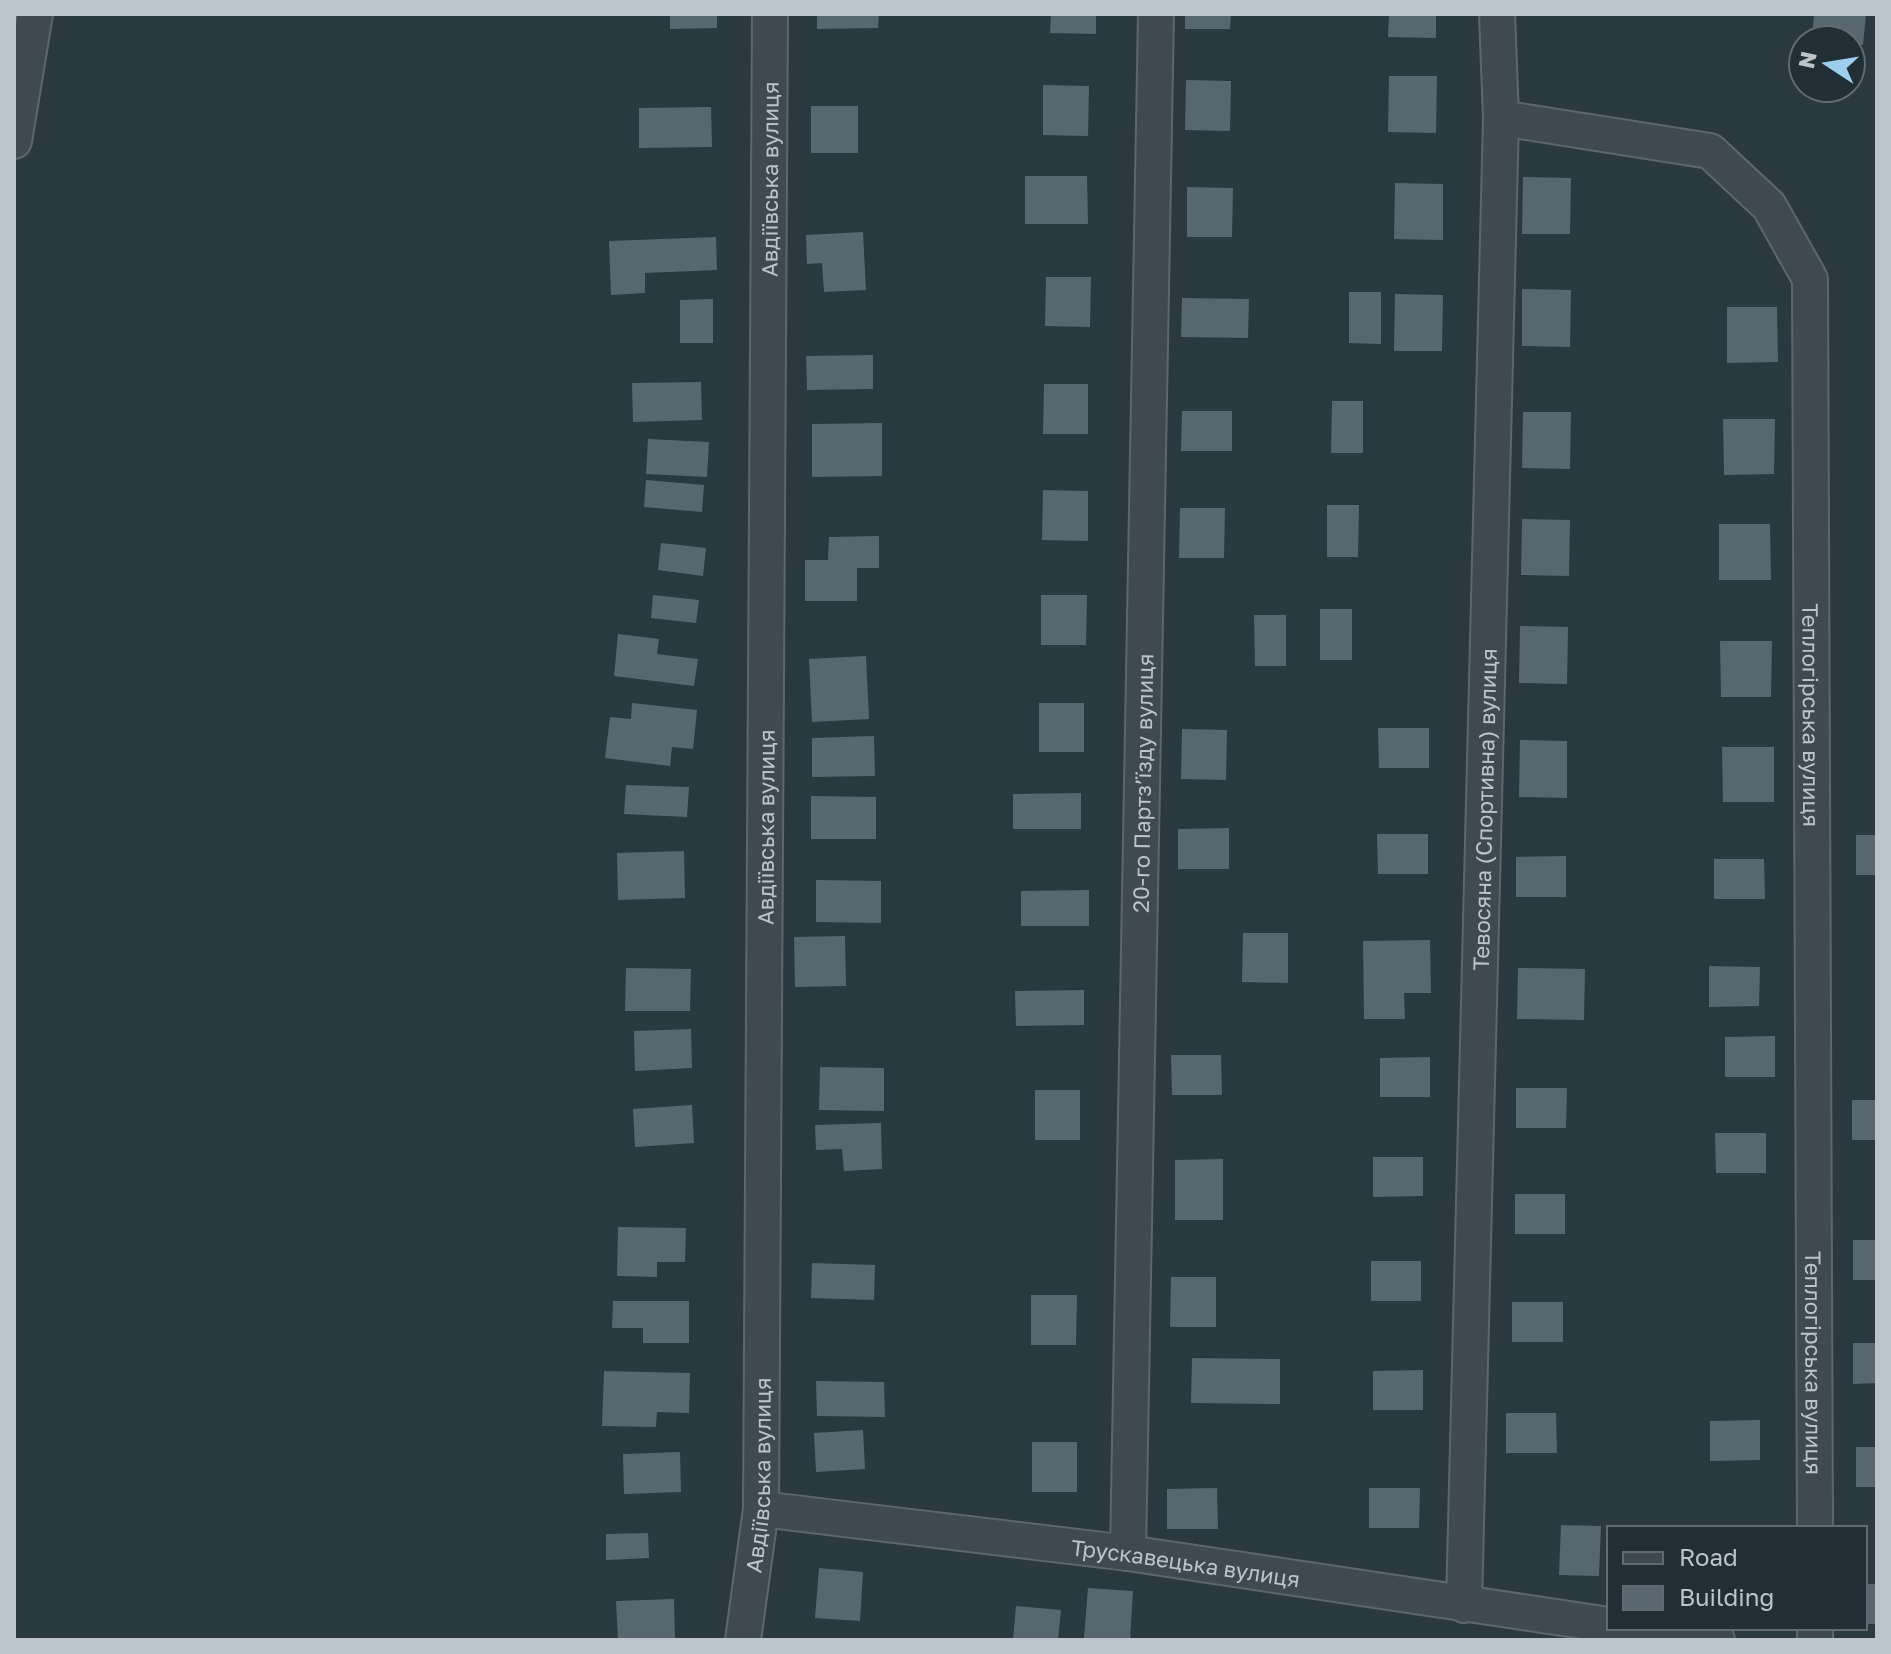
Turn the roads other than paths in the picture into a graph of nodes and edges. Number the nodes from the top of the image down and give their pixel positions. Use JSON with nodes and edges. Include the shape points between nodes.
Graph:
{"nodes":[{"id":1,"x":35,"y":14,"type":"edge"},
{"id":2,"x":770,"y":14,"type":"edge"},
{"id":3,"x":1156,"y":14,"type":"edge"},
{"id":4,"x":1497,"y":14,"type":"edge"},
{"id":5,"x":1501,"y":118,"type":"junction"},
{"id":6,"x":14,"y":141,"type":"edge"},
{"id":7,"x":761,"y":1509,"type":"junction"},
{"id":8,"x":1815,"y":1526,"type":"edge"},
{"id":9,"x":1128,"y":1553,"type":"junction"},
{"id":10,"x":1464,"y":1605,"type":"junction"},
{"id":11,"x":1607,"y":1625,"type":"edge"},
{"id":12,"x":1644,"y":1630,"type":"edge"},
{"id":13,"x":743,"y":1640,"type":"edge"},
{"id":14,"x":1717,"y":1640,"type":"edge"}],
"edges":[{"from":1,"to":6,"type":"street"},
{"from":2,"to":7,"type":"street","name":"Авдіївська вулиця"},
{"from":3,"to":9,"type":"street","name":"20-го Партз’їзду вулиця"},
{"from":4,"to":5,"type":"street","name":"Тевосяна (Спортивна) вулиця"},
{"from":5,"to":8,"type":"street","name":"Теплогірська вулиця","via":[[1710,151],[1769,206],[1810,279]]},
{"from":5,"to":10,"type":"street","name":"Тевосяна (Спортивна) вулиця"},
{"from":7,"to":9,"type":"street","name":"Трускавецька вулиця"},
{"from":7,"to":13,"type":"street","name":"Авдіївська вулиця"},
{"from":9,"to":10,"type":"street","name":"Трускавецька вулиця"},
{"from":10,"to":11,"type":"street","name":"Трускавецька вулиця"},
{"from":12,"to":14,"type":"street"}]}
